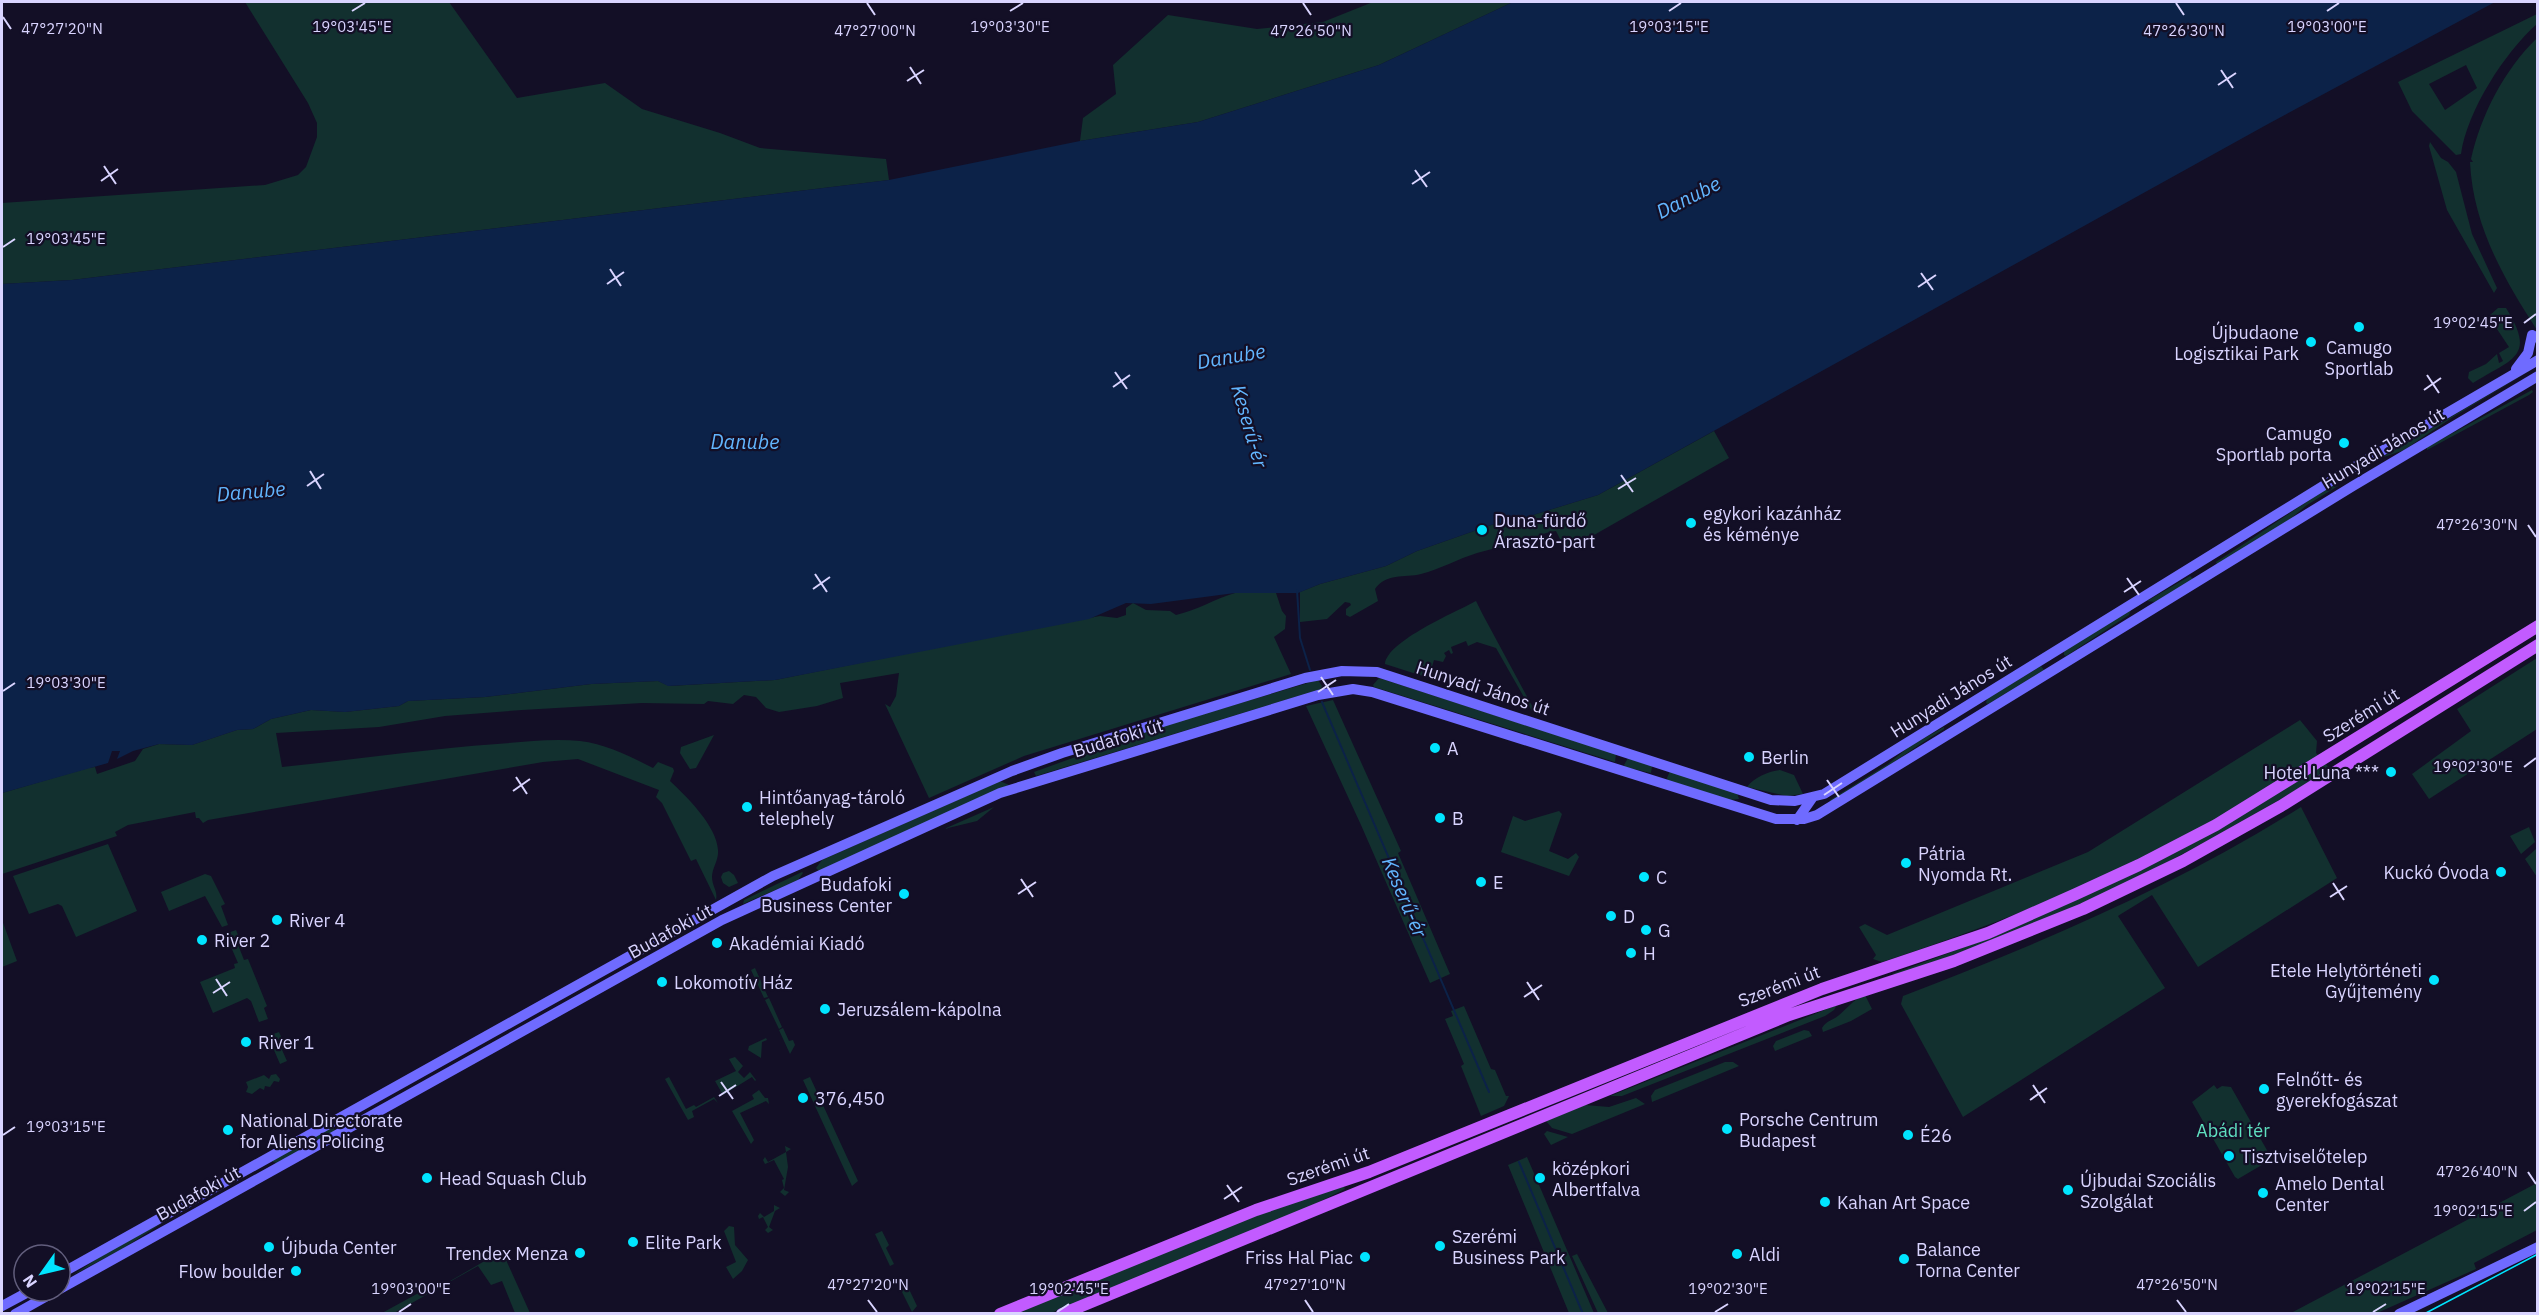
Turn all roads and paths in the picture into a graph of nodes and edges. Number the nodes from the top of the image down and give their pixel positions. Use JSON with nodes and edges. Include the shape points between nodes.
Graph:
{"nodes":[{"id":1,"x":2538,"y":338,"type":"edge"},
{"id":2,"x":2538,"y":360,"type":"edge"},
{"id":3,"x":2512,"y":374,"type":"junction"},
{"id":4,"x":2538,"y":376,"type":"edge"},
{"id":5,"x":2538,"y":385,"type":"edge"},
{"id":6,"x":2520,"y":387,"type":"junction"},
{"id":7,"x":2344,"y":473,"type":"junction"},
{"id":8,"x":2352,"y":486,"type":"junction"},
{"id":9,"x":2196,"y":565,"type":"junction"},
{"id":10,"x":2205,"y":578,"type":"junction"},
{"id":11,"x":2135,"y":602,"type":"junction"},
{"id":12,"x":2159,"y":606,"type":"junction"},
{"id":13,"x":2538,"y":626,"type":"edge"},
{"id":14,"x":2122,"y":629,"type":"junction"},
{"id":15,"x":2538,"y":645,"type":"edge"},
{"id":16,"x":2043,"y":658,"type":"junction"},
{"id":17,"x":1330,"y":672,"type":"joint"},
{"id":18,"x":2051,"y":672,"type":"junction"},
{"id":19,"x":1335,"y":691,"type":"joint"},
{"id":20,"x":1965,"y":707,"type":"junction"},
{"id":21,"x":1950,"y":716,"type":"junction"},
{"id":22,"x":1973,"y":721,"type":"junction"},
{"id":23,"x":1958,"y":730,"type":"junction"},
{"id":24,"x":1623,"y":752,"type":"junction"},
{"id":25,"x":1662,"y":764,"type":"junction"},
{"id":26,"x":1617,"y":769,"type":"junction"},
{"id":27,"x":1012,"y":771,"type":"junction"},
{"id":28,"x":1656,"y":782,"type":"junction"},
{"id":29,"x":1016,"y":787,"type":"junction"},
{"id":30,"x":1818,"y":795,"type":"junction"},
{"id":31,"x":1800,"y":819,"type":"junction"},
{"id":32,"x":804,"y":862,"type":"junction"},
{"id":33,"x":812,"y":880,"type":"junction"},
{"id":34,"x":677,"y":928,"type":"junction"},
{"id":35,"x":684,"y":941,"type":"junction"},
{"id":36,"x":498,"y":1028,"type":"junction"},
{"id":37,"x":505,"y":1041,"type":"junction"},
{"id":38,"x":351,"y":1110,"type":"junction"},
{"id":39,"x":373,"y":1115,"type":"junction"},
{"id":40,"x":333,"y":1120,"type":"junction"},
{"id":41,"x":348,"y":1129,"type":"junction"},
{"id":42,"x":256,"y":1163,"type":"junction"},
{"id":43,"x":280,"y":1167,"type":"junction"},
{"id":44,"x":250,"y":1183,"type":"junction"},
{"id":45,"x":2538,"y":1247,"type":"edge"},
{"id":46,"x":72,"y":1267,"type":"edge"},
{"id":47,"x":72,"y":1282,"type":"edge"},
{"id":48,"x":6,"y":1303,"type":"edge"},
{"id":49,"x":34,"y":1303,"type":"edge"},
{"id":50,"x":16,"y":1313,"type":"edge"},
{"id":51,"x":1000,"y":1314,"type":"edge"},
{"id":52,"x":1062,"y":1314,"type":"edge"},
{"id":53,"x":2399,"y":1314,"type":"edge"}],
"edges":[{"from":1,"to":3,"type":"main road","via":[[2532,335],[2528,353]]},
{"from":2,"to":3,"type":"main road","name":"Hunyadi János út"},
{"from":3,"to":7,"type":"main road","name":"Hunyadi János út"},
{"from":4,"to":6,"type":"main road","name":"Hunyadi János út"},
{"from":5,"to":6,"type":"main road"},
{"from":6,"to":8,"type":"main road","name":"Hunyadi János út"},
{"from":7,"to":8,"type":"main road"},
{"from":7,"to":9,"type":"main road","name":"Hunyadi János út"},
{"from":8,"to":10,"type":"main road","name":"Hunyadi János út"},
{"from":9,"to":10,"type":"main road"},
{"from":9,"to":11,"type":"main road","name":"Hunyadi János út"},
{"from":10,"to":12,"type":"main road","name":"Hunyadi János út"},
{"from":11,"to":12,"type":"main road"},
{"from":11,"to":14,"type":"main road","via":[[2133,614]]},
{"from":11,"to":16,"type":"main road","name":"Hunyadi János út"},
{"from":12,"to":14,"type":"main road","name":"Hunyadi János út"},
{"from":13,"to":51,"type":"main road","name":"Szerémi út","via":[[2234,814],[2076,894],[1969,940],[1811,993],[1378,1168],[1256,1210]]},
{"from":14,"to":18,"type":"main road","name":"Hunyadi János út"},
{"from":15,"to":52,"type":"main road","name":"Szerémi út","via":[[2262,817],[2083,909],[1965,957],[1789,1015]]},
{"from":16,"to":18,"type":"main road"},
{"from":16,"to":20,"type":"main road","name":"Hunyadi János út"},
{"from":17,"to":24,"type":"main road","name":"Hunyadi János út","via":[[1364,671],[1396,677]]},
{"from":17,"to":27,"type":"main road","name":"Budafoki út"},
{"from":18,"to":22,"type":"main road","name":"Hunyadi János út"},
{"from":19,"to":26,"type":"main road","name":"Hunyadi János út","via":[[1353,689],[1390,696]]},
{"from":19,"to":29,"type":"main road","name":"Budafoki út"},
{"from":20,"to":21,"type":"main road","name":"Hunyadi János út"},
{"from":20,"to":22,"type":"main road"},
{"from":21,"to":23,"type":"main road"},
{"from":21,"to":30,"type":"main road","name":"Hunyadi János út"},
{"from":22,"to":23,"type":"main road","name":"Hunyadi János út"},
{"from":23,"to":31,"type":"main road","name":"Hunyadi János út","via":[[1831,808]]},
{"from":24,"to":25,"type":"main road","name":"Hunyadi János út"},
{"from":24,"to":26,"type":"main road"},
{"from":25,"to":28,"type":"main road"},
{"from":25,"to":30,"type":"main road","name":"Hunyadi János út","via":[[1771,800],[1795,801]]},
{"from":26,"to":28,"type":"main road","name":"Hunyadi János út"},
{"from":27,"to":29,"type":"main road"},
{"from":27,"to":32,"type":"main road","name":"Budafoki út"},
{"from":28,"to":31,"type":"main road","name":"Hunyadi János út","via":[[1776,819]]},
{"from":29,"to":33,"type":"main road","name":"Budafoki út"},
{"from":30,"to":31,"type":"main road"},
{"from":32,"to":33,"type":"main road"},
{"from":32,"to":34,"type":"main road","name":"Budafoki út"},
{"from":33,"to":35,"type":"main road","name":"Budafoki út"},
{"from":34,"to":35,"type":"main road"},
{"from":34,"to":36,"type":"main road","name":"Budafoki út"},
{"from":35,"to":37,"type":"main road","name":"Budafoki út"},
{"from":36,"to":37,"type":"main road"},
{"from":36,"to":38,"type":"main road","name":"Budafoki út"},
{"from":37,"to":39,"type":"main road","name":"Budafoki út"},
{"from":38,"to":39,"type":"main road"},
{"from":38,"to":40,"type":"main road","name":"Budafoki út"},
{"from":38,"to":41,"type":"main road"},
{"from":39,"to":41,"type":"main road","name":"Budafoki út"},
{"from":40,"to":41,"type":"main road"},
{"from":40,"to":42,"type":"main road","name":"Budafoki út"},
{"from":41,"to":43,"type":"main road","name":"Budafoki út"},
{"from":42,"to":43,"type":"main road"},
{"from":42,"to":44,"type":"main road"},
{"from":42,"to":46,"type":"main road","name":"Budafoki út"},
{"from":43,"to":44,"type":"main road","name":"Budafoki út"},
{"from":44,"to":47,"type":"main road","name":"Budafoki út"},
{"from":45,"to":53,"type":"main road"},
{"from":48,"to":50,"type":"main road"},
{"from":49,"to":50,"type":"main road","name":"Budafoki út"}]}
